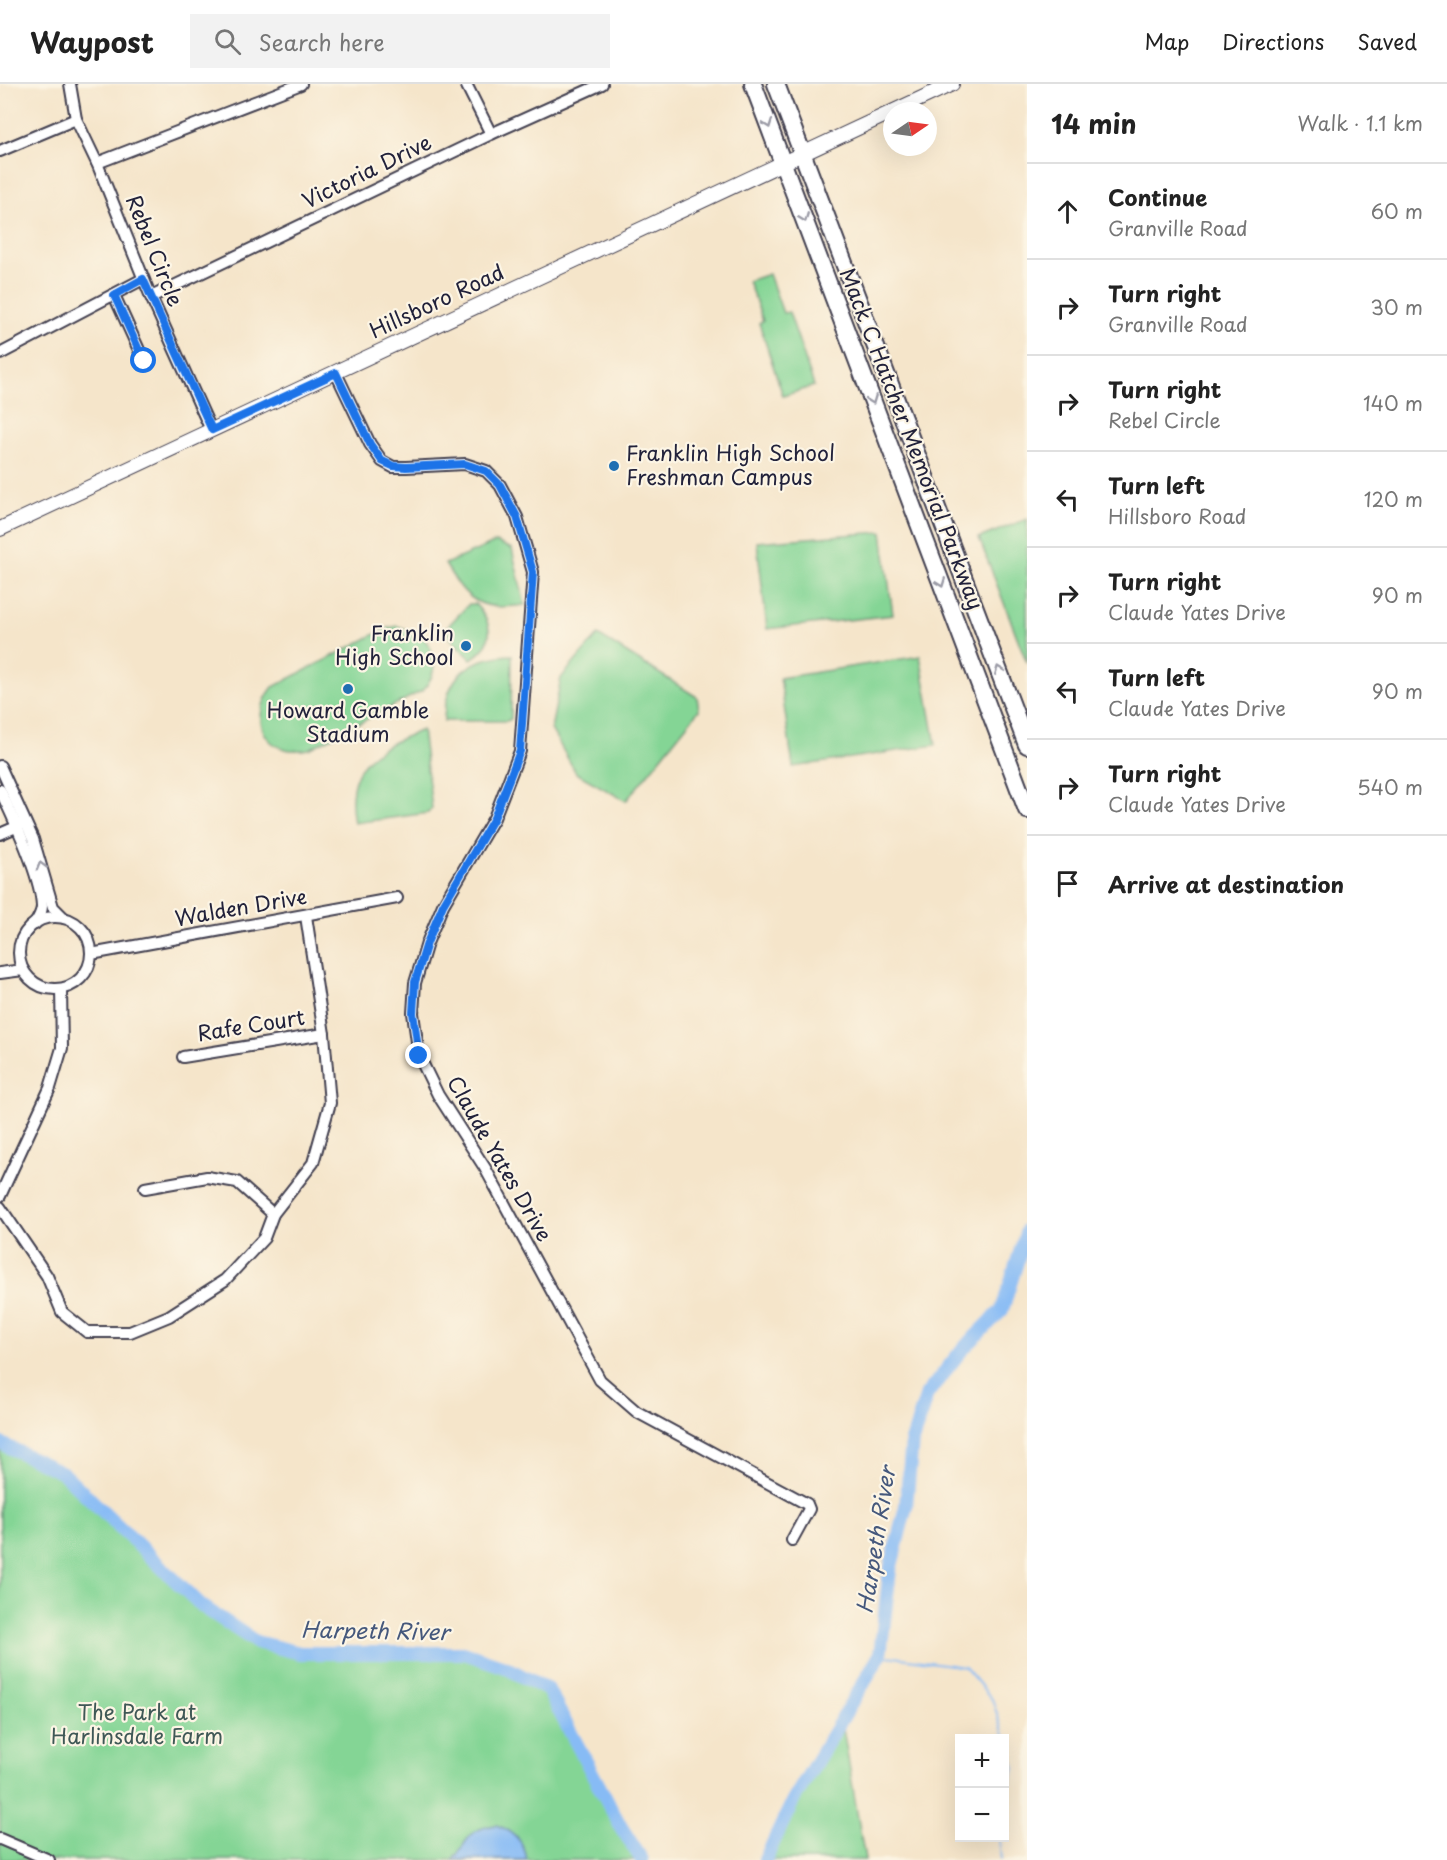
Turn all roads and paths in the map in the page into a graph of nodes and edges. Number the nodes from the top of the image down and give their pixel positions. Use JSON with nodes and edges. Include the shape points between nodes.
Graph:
{"nodes":[{"id":1,"x":69,"y":84,"type":"edge"},
{"id":2,"x":301,"y":84,"type":"edge"},
{"id":3,"x":466,"y":84,"type":"edge"},
{"id":4,"x":602,"y":84,"type":"edge"},
{"id":5,"x":753,"y":84,"type":"edge"},
{"id":6,"x":776,"y":84,"type":"edge"},
{"id":7,"x":952,"y":84,"type":"edge"},
{"id":8,"x":913,"y":102,"type":"edge"},
{"id":9,"x":883,"y":116,"type":"edge"},
{"id":10,"x":76,"y":119,"type":"junction"},
{"id":11,"x":491,"y":134,"type":"junction"},
{"id":12,"x":0,"y":151,"type":"edge"},
{"id":13,"x":804,"y":153,"type":"junction"},
{"id":14,"x":97,"y":163,"type":"junction"},
{"id":15,"x":783,"y":163,"type":"junction"},
{"id":16,"x":143,"y":279,"type":"junction"},
{"id":17,"x":114,"y":295,"type":"junction"},
{"id":18,"x":151,"y":297,"type":"junction"},
{"id":19,"x":0,"y":354,"type":"edge"},
{"id":20,"x":144,"y":361,"type":"dead end"},
{"id":21,"x":336,"y":373,"type":"junction"},
{"id":22,"x":212,"y":430,"type":"junction"},
{"id":23,"x":0,"y":529,"type":"edge"},
{"id":24,"x":1027,"y":744,"type":"edge"},
{"id":25,"x":0,"y":766,"type":"edge"},
{"id":26,"x":0,"y":790,"type":"edge"},
{"id":27,"x":1027,"y":810,"type":"edge"},
{"id":28,"x":22,"y":824,"type":"junction"},
{"id":29,"x":0,"y":834,"type":"edge"},
{"id":30,"x":397,"y":898,"type":"dead end"},
{"id":31,"x":306,"y":916,"type":"junction"},
{"id":32,"x":64,"y":918,"type":"junction"},
{"id":33,"x":35,"y":924,"type":"junction"},
{"id":34,"x":91,"y":954,"type":"junction"},
{"id":35,"x":23,"y":970,"type":"junction"},
{"id":36,"x":0,"y":973,"type":"edge"},
{"id":37,"x":61,"y":989,"type":"junction"},
{"id":38,"x":324,"y":1034,"type":"junction"},
{"id":39,"x":183,"y":1057,"type":"dead end"},
{"id":40,"x":146,"y":1188,"type":"dead end"},
{"id":41,"x":0,"y":1196,"type":"edge"},
{"id":42,"x":0,"y":1207,"type":"edge"},
{"id":43,"x":273,"y":1214,"type":"junction"},
{"id":44,"x":792,"y":1540,"type":"dead end"},
{"id":45,"x":0,"y":1839,"type":"edge"},
{"id":46,"x":49,"y":1860,"type":"edge"}],
"edges":[{"from":1,"to":10,"type":"street","name":"Rebel Circle"},
{"from":2,"to":14,"type":"street"},
{"from":3,"to":11,"type":"street"},
{"from":4,"to":11,"type":"street","name":"Victoria Drive"},
{"from":5,"to":15,"type":"highway","name":"Mack C Hatcher Memorial Parkway","one_way":true},
{"from":6,"to":13,"type":"highway","name":"Mack C Hatcher Memorial Parkway"},
{"from":7,"to":8,"type":"main road","name":"Hillsboro Road"},
{"from":9,"to":13,"type":"main road","name":"Hillsboro Road"},
{"from":10,"to":12,"type":"street"},
{"from":10,"to":14,"type":"street","name":"Rebel Circle"},
{"from":11,"to":18,"type":"street","name":"Victoria Drive"},
{"from":13,"to":15,"type":"main road","name":"Hillsboro Road"},
{"from":24,"to":13,"type":"highway","name":"Mack C Hatcher Memorial Parkway","one_way":true},
{"from":14,"to":16,"type":"street","name":"Rebel Circle"},
{"from":15,"to":21,"type":"main road","name":"Hillsboro Road"},
{"from":15,"to":27,"type":"highway","name":"Mack C Hatcher Memorial Parkway","one_way":true},
{"from":16,"to":17,"type":"street"},
{"from":16,"to":18,"type":"street","name":"Rebel Circle"},
{"from":17,"to":19,"type":"street"},
{"from":17,"to":20,"type":"street"},
{"from":18,"to":22,"type":"street","name":"Rebel Circle"},
{"from":21,"to":22,"type":"main road","name":"Hillsboro Road"},
{"from":21,"to":44,"type":"street","name":"Claude Yates Drive","via":[[382,461],[406,467],[465,464],[486,471],[500,485],[517,517],[533,572],[520,751],[494,818],[443,905],[427,943],[415,982],[413,1013],[419,1056],[600,1380],[636,1412],[807,1504],[808,1511]]},
{"from":22,"to":23,"type":"main road","name":"Hillsboro Road"},
{"from":25,"to":28,"type":"street"},
{"from":26,"to":28,"type":"street"},
{"from":28,"to":29,"type":"street"},
{"from":32,"to":28,"type":"street","one_way":true,"via":[[53,907]]},
{"from":28,"to":33,"type":"street","via":[[42,904]]},
{"from":30,"to":31,"type":"street","name":"Walden Drive"},
{"from":31,"to":34,"type":"street","name":"Walden Drive"},
{"from":31,"to":38,"type":"street"},
{"from":32,"to":33,"type":"street","via":[[51,917]]},
{"from":32,"to":34,"type":"street","via":[[86,934]]},
{"from":33,"to":35,"type":"street","via":[[24,934],[19,950]]},
{"from":34,"to":37,"type":"street","via":[[82,978]]},
{"from":35,"to":36,"type":"street"},
{"from":35,"to":37,"type":"street","via":[[40,986]]},
{"from":37,"to":41,"type":"street","via":[[62,1048],[50,1088]]},
{"from":38,"to":39,"type":"street","name":"Rafe Court"},
{"from":38,"to":43,"type":"street","via":[[330,1103],[314,1163]]},
{"from":40,"to":43,"type":"street","via":[[207,1177],[237,1182]]},
{"from":42,"to":43,"type":"street","via":[[47,1276],[62,1312],[87,1332],[130,1332],[170,1316],[194,1301],[225,1280],[264,1238]]},
{"from":45,"to":46,"type":"street"}]}
